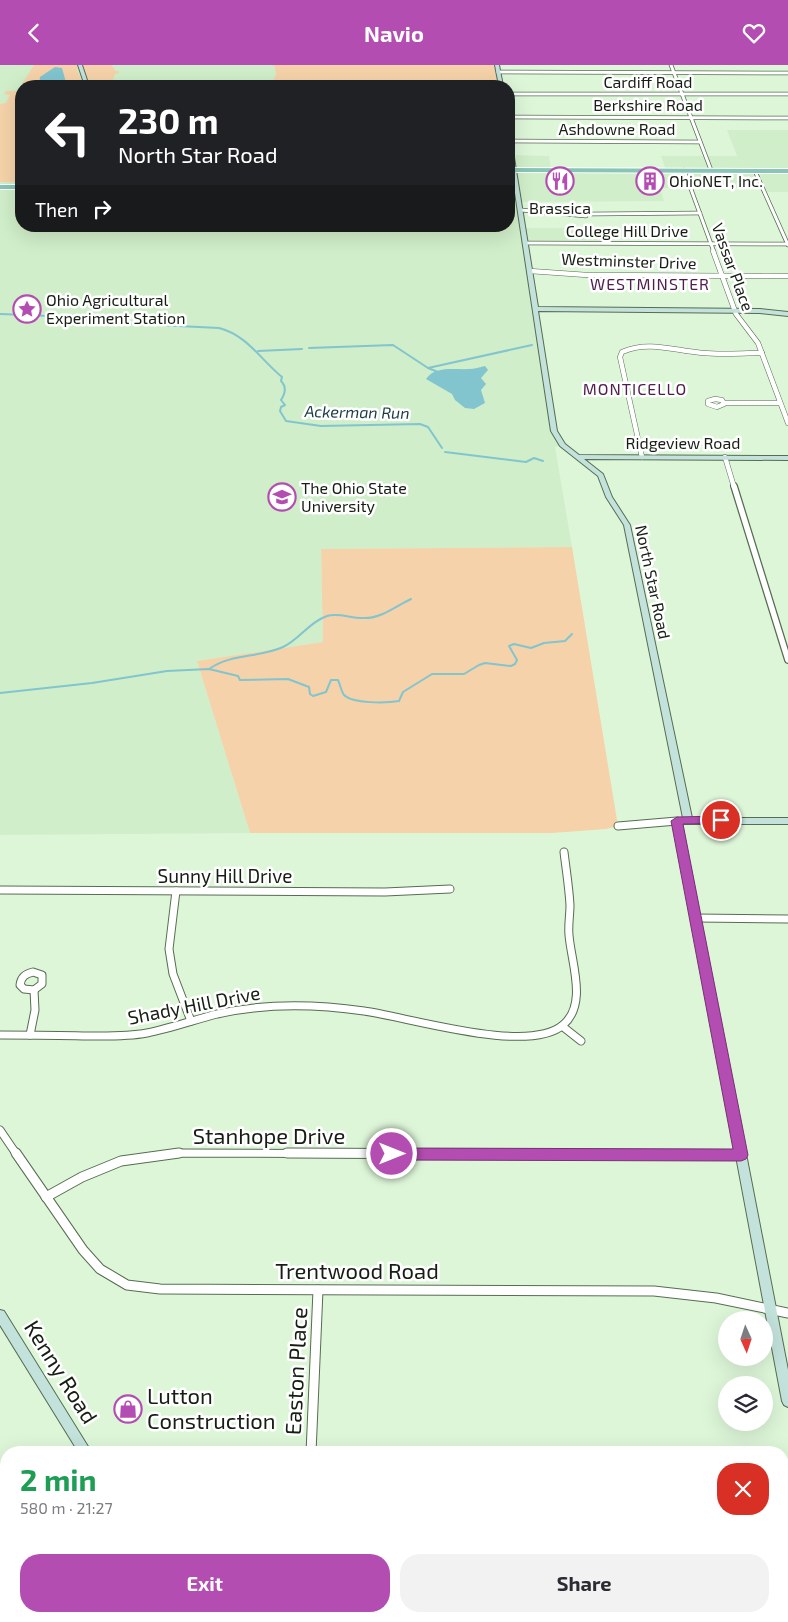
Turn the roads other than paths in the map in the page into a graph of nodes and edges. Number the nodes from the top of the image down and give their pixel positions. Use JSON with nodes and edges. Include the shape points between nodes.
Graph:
{"nodes":[{"id":1,"x":80,"y":65,"type":"edge"},
{"id":2,"x":497,"y":65,"type":"edge"},
{"id":3,"x":671,"y":65,"type":"edge"},
{"id":4,"x":498,"y":72,"type":"junction"},
{"id":5,"x":674,"y":73,"type":"junction"},
{"id":6,"x":788,"y":73,"type":"edge"},
{"id":7,"x":85,"y":80,"type":"edge"},
{"id":8,"x":500,"y":80,"type":"edge"},
{"id":9,"x":515,"y":94,"type":"edge"},
{"id":10,"x":682,"y":94,"type":"junction"},
{"id":11,"x":788,"y":94,"type":"edge"},
{"id":12,"x":515,"y":117,"type":"edge"},
{"id":13,"x":691,"y":117,"type":"junction"},
{"id":14,"x":788,"y":117,"type":"edge"},
{"id":15,"x":515,"y":141,"type":"edge"},
{"id":16,"x":700,"y":142,"type":"junction"},
{"id":17,"x":515,"y":170,"type":"edge"},
{"id":18,"x":684,"y":170,"type":"junction"},
{"id":19,"x":711,"y":170,"type":"junction"},
{"id":20,"x":755,"y":171,"type":"junction"},
{"id":21,"x":788,"y":171,"type":"edge"},
{"id":22,"x":0,"y":185,"type":"edge"},
{"id":23,"x":15,"y":185,"type":"edge"},
{"id":24,"x":515,"y":186,"type":"edge"},
{"id":25,"x":521,"y":210,"type":"junction"},
{"id":26,"x":700,"y":213,"type":"junction"},
{"id":27,"x":592,"y":214,"type":"dead end"},
{"id":28,"x":586,"y":216,"type":"dead end"},
{"id":29,"x":526,"y":243,"type":"junction"},
{"id":30,"x":711,"y":244,"type":"junction"},
{"id":31,"x":788,"y":245,"type":"edge"},
{"id":32,"x":530,"y":271,"type":"junction"},
{"id":33,"x":722,"y":276,"type":"junction"},
{"id":34,"x":788,"y":276,"type":"edge"},
{"id":35,"x":535,"y":309,"type":"junction"},
{"id":36,"x":735,"y":310,"type":"junction"},
{"id":37,"x":788,"y":314,"type":"edge"},
{"id":38,"x":762,"y":353,"type":"junction"},
{"id":39,"x":724,"y":403,"type":"dead end"},
{"id":40,"x":780,"y":403,"type":"junction"},
{"id":41,"x":788,"y":423,"type":"edge"},
{"id":42,"x":577,"y":457,"type":"junction"},
{"id":43,"x":642,"y":457,"type":"junction"},
{"id":44,"x":725,"y":457,"type":"junction"},
{"id":45,"x":788,"y":458,"type":"edge"},
{"id":46,"x":788,"y":659,"type":"edge"},
{"id":47,"x":688,"y":820,"type":"junction"},
{"id":48,"x":677,"y":821,"type":"junction"},
{"id":49,"x":788,"y":821,"type":"edge"},
{"id":50,"x":618,"y":826,"type":"dead end"},
{"id":51,"x":564,"y":852,"type":"dead end"},
{"id":52,"x":450,"y":889,"type":"dead end"},
{"id":53,"x":0,"y":890,"type":"edge"},
{"id":54,"x":176,"y":891,"type":"junction"},
{"id":55,"x":696,"y":918,"type":"junction"},
{"id":56,"x":788,"y":919,"type":"edge"},
{"id":57,"x":34,"y":990,"type":"dead end"},
{"id":58,"x":191,"y":1021,"type":"junction"},
{"id":59,"x":562,"y":1026,"type":"junction"},
{"id":60,"x":0,"y":1035,"type":"edge"},
{"id":61,"x":30,"y":1035,"type":"junction"},
{"id":62,"x":581,"y":1041,"type":"dead end"},
{"id":63,"x":0,"y":1130,"type":"edge"},
{"id":64,"x":741,"y":1155,"type":"junction"},
{"id":65,"x":46,"y":1197,"type":"junction"},
{"id":66,"x":318,"y":1290,"type":"junction"},
{"id":67,"x":770,"y":1310,"type":"junction"},
{"id":68,"x":788,"y":1313,"type":"edge"},
{"id":69,"x":0,"y":1315,"type":"edge"},
{"id":70,"x":788,"y":1401,"type":"edge"},
{"id":71,"x":82,"y":1446,"type":"edge"},
{"id":72,"x":311,"y":1446,"type":"edge"}],
"edges":[{"from":1,"to":7,"type":"street"},
{"from":2,"to":4,"type":"street"},
{"from":3,"to":5,"type":"street"},
{"from":4,"to":5,"type":"street"},
{"from":4,"to":8,"type":"street"},
{"from":5,"to":6,"type":"street"},
{"from":5,"to":10,"type":"street"},
{"from":9,"to":10,"type":"street","name":"Cardiff Road"},
{"from":10,"to":11,"type":"street","name":"Cardiff Road"},
{"from":10,"to":13,"type":"street"},
{"from":12,"to":13,"type":"street","name":"Berkshire Road"},
{"from":13,"to":14,"type":"street","name":"Berkshire Road"},
{"from":13,"to":16,"type":"street"},
{"from":15,"to":16,"type":"street","name":"Ashdowne Road"},
{"from":16,"to":19,"type":"street"},
{"from":17,"to":18,"type":"main road"},
{"from":18,"to":19,"type":"main road"},
{"from":18,"to":26,"type":"street","name":"Vassar Place"},
{"from":19,"to":20,"type":"main road"},
{"from":20,"to":21,"type":"main road"},
{"from":20,"to":31,"type":"street"},
{"from":22,"to":23,"type":"main road"},
{"from":24,"to":25,"type":"street","name":"North Star Road"},
{"from":25,"to":28,"type":"street"},
{"from":25,"to":29,"type":"street","name":"North Star Road"},
{"from":26,"to":27,"type":"street"},
{"from":26,"to":30,"type":"street","name":"Vassar Place"},
{"from":29,"to":30,"type":"street","name":"College Hill Drive"},
{"from":29,"to":32,"type":"street","name":"North Star Road"},
{"from":30,"to":31,"type":"street","name":"College Hill Drive"},
{"from":30,"to":33,"type":"street","name":"Vassar Place"},
{"from":32,"to":33,"type":"street","name":"Westminster Drive","via":[[587,275]]},
{"from":32,"to":35,"type":"street","name":"North Star Road"},
{"from":33,"to":34,"type":"street","name":"Westminster Drive"},
{"from":33,"to":36,"type":"street","name":"Vassar Place"},
{"from":35,"to":36,"type":"street"},
{"from":35,"to":42,"type":"street","name":"North Star Road","via":[[554,431],[562,445]]},
{"from":36,"to":37,"type":"street"},
{"from":36,"to":38,"type":"street","name":"Vassar Place"},
{"from":38,"to":40,"type":"street","name":"Vassar Place"},
{"from":38,"to":43,"type":"street","via":[[702,353],[649,346],[628,348],[622,352],[620,357]]},
{"from":39,"to":40,"type":"street"},
{"from":40,"to":41,"type":"street","name":"Vassar Place"},
{"from":42,"to":43,"type":"street","name":"Ridgeview Road"},
{"from":42,"to":47,"type":"street","name":"North Star Road","via":[[601,475],[609,497],[627,525]]},
{"from":43,"to":44,"type":"street","name":"Ridgeview Road"},
{"from":44,"to":45,"type":"street","name":"Ridgeview Road"},
{"from":44,"to":46,"type":"street"},
{"from":47,"to":48,"type":"street"},
{"from":47,"to":49,"type":"street"},
{"from":48,"to":50,"type":"street"},
{"from":48,"to":55,"type":"street"},
{"from":51,"to":59,"type":"street","via":[[575,987],[574,1010]]},
{"from":52,"to":54,"type":"street","name":"Sunny Hill Drive","via":[[385,892]]},
{"from":53,"to":54,"type":"street","name":"Sunny Hill Drive"},
{"from":54,"to":58,"type":"street","via":[[170,949],[173,974]]},
{"from":55,"to":56,"type":"street"},
{"from":55,"to":64,"type":"street"},
{"from":57,"to":61,"type":"street","via":[[36,1010]]},
{"from":58,"to":59,"type":"street","name":"Shady Hill Drive","via":[[264,1007],[322,1007],[365,1011],[520,1038],[541,1036]]},
{"from":58,"to":61,"type":"street","name":"Shady Hill Drive","via":[[147,1033],[120,1036]]},
{"from":59,"to":62,"type":"street"},
{"from":60,"to":61,"type":"street","name":"Shady Hill Drive"},
{"from":63,"to":65,"type":"street","name":"Trentwood Road"},
{"from":64,"to":65,"type":"street","name":"Stanhope Drive","via":[[183,1153],[121,1161]]},
{"from":64,"to":67,"type":"street"},
{"from":65,"to":66,"type":"street","name":"Trentwood Road","via":[[100,1269],[127,1285],[160,1289]]},
{"from":66,"to":67,"type":"street","name":"Trentwood Road","via":[[654,1291],[716,1298]]},
{"from":66,"to":72,"type":"street","name":"Easton Place"},
{"from":67,"to":68,"type":"street","name":"Trentwood Road"},
{"from":67,"to":70,"type":"street"},
{"from":69,"to":71,"type":"street","name":"Kenny Road"}]}
